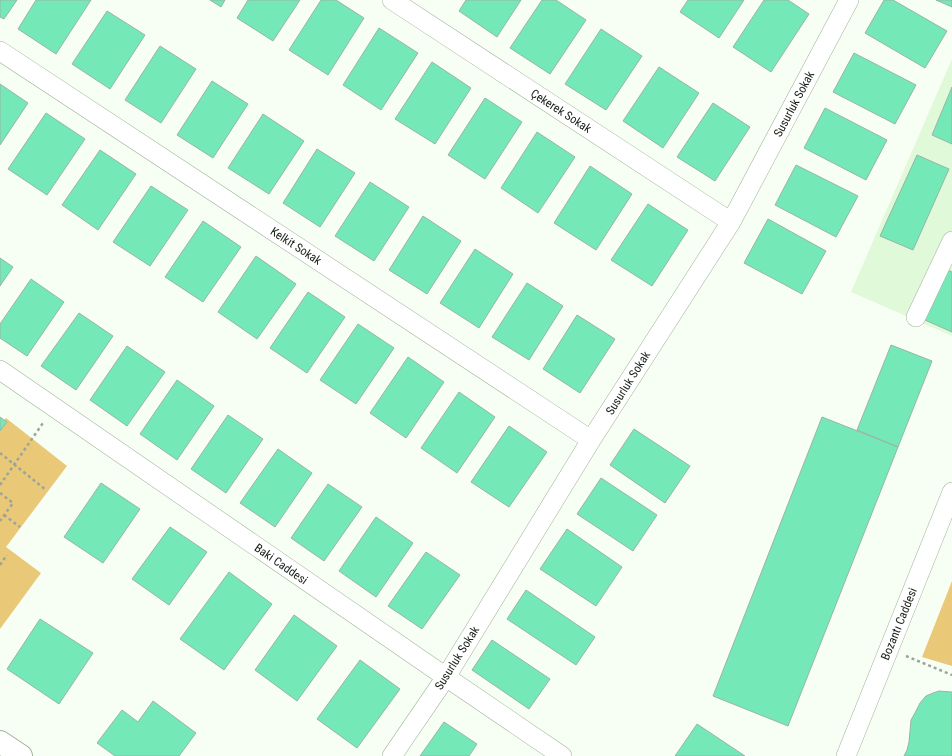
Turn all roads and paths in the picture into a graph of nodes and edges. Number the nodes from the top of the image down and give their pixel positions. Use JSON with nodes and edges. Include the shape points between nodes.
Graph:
{"nodes":[{"id":1,"x":392,"y":0,"type":"edge"},
{"id":2,"x":844,"y":2,"type":"edge"},
{"id":3,"x":0,"y":51,"type":"edge"},
{"id":4,"x":731,"y":222,"type":"junction"},
{"id":5,"x":952,"y":241,"type":"edge"},
{"id":6,"x":916,"y":317,"type":"dead end"},
{"id":7,"x":0,"y":370,"type":"edge"},
{"id":8,"x":54,"y":408,"type":"junction"},
{"id":9,"x":592,"y":440,"type":"junction"},
{"id":10,"x":0,"y":453,"type":"edge"},
{"id":11,"x":14,"y":465,"type":"junction"},
{"id":12,"x":0,"y":485,"type":"edge"},
{"id":13,"x":46,"y":490,"type":"dead end"},
{"id":14,"x":952,"y":492,"type":"edge"},
{"id":15,"x":0,"y":493,"type":"edge"},
{"id":16,"x":4,"y":515,"type":"junction"},
{"id":17,"x":0,"y":521,"type":"edge"},
{"id":18,"x":20,"y":527,"type":"dead end"},
{"id":19,"x":7,"y":555,"type":"dead end"},
{"id":20,"x":0,"y":564,"type":"edge"},
{"id":21,"x":889,"y":649,"type":"junction"},
{"id":22,"x":952,"y":675,"type":"edge"},
{"id":23,"x":446,"y":677,"type":"junction"},
{"id":24,"x":0,"y":742,"type":"edge"},
{"id":25,"x":21,"y":756,"type":"edge"},
{"id":26,"x":392,"y":756,"type":"edge"},
{"id":27,"x":562,"y":756,"type":"edge"},
{"id":28,"x":846,"y":756,"type":"edge"}],
"edges":[{"from":1,"to":4,"type":"street","name":"Çekerek Sokak"},
{"from":2,"to":4,"type":"street","name":"Susurluk Sokak"},
{"from":3,"to":9,"type":"street","name":"Kelkit Sokak"},
{"from":4,"to":9,"type":"street","name":"Susurluk Sokak"},
{"from":5,"to":6,"type":"street"},
{"from":7,"to":8,"type":"street","name":"Baki Caddesi"},
{"from":8,"to":11,"type":"path"},
{"from":8,"to":23,"type":"street","name":"Baki Caddesi"},
{"from":9,"to":23,"type":"street","name":"Susurluk Sokak"},
{"from":10,"to":11,"type":"path"},
{"from":11,"to":12,"type":"path"},
{"from":11,"to":13,"type":"path"},
{"from":14,"to":21,"type":"street","name":"Bozantı Caddesi"},
{"from":15,"to":16,"type":"path","via":[[14,503]]},
{"from":16,"to":17,"type":"path"},
{"from":16,"to":18,"type":"path"},
{"from":19,"to":20,"type":"path"},
{"from":21,"to":22,"type":"path"},
{"from":21,"to":28,"type":"street","name":"Bozantı Caddesi"},
{"from":23,"to":26,"type":"street","name":"Susurluk Sokak"},
{"from":23,"to":27,"type":"street","name":"Baki Caddesi"},
{"from":24,"to":25,"type":"main road"}]}
